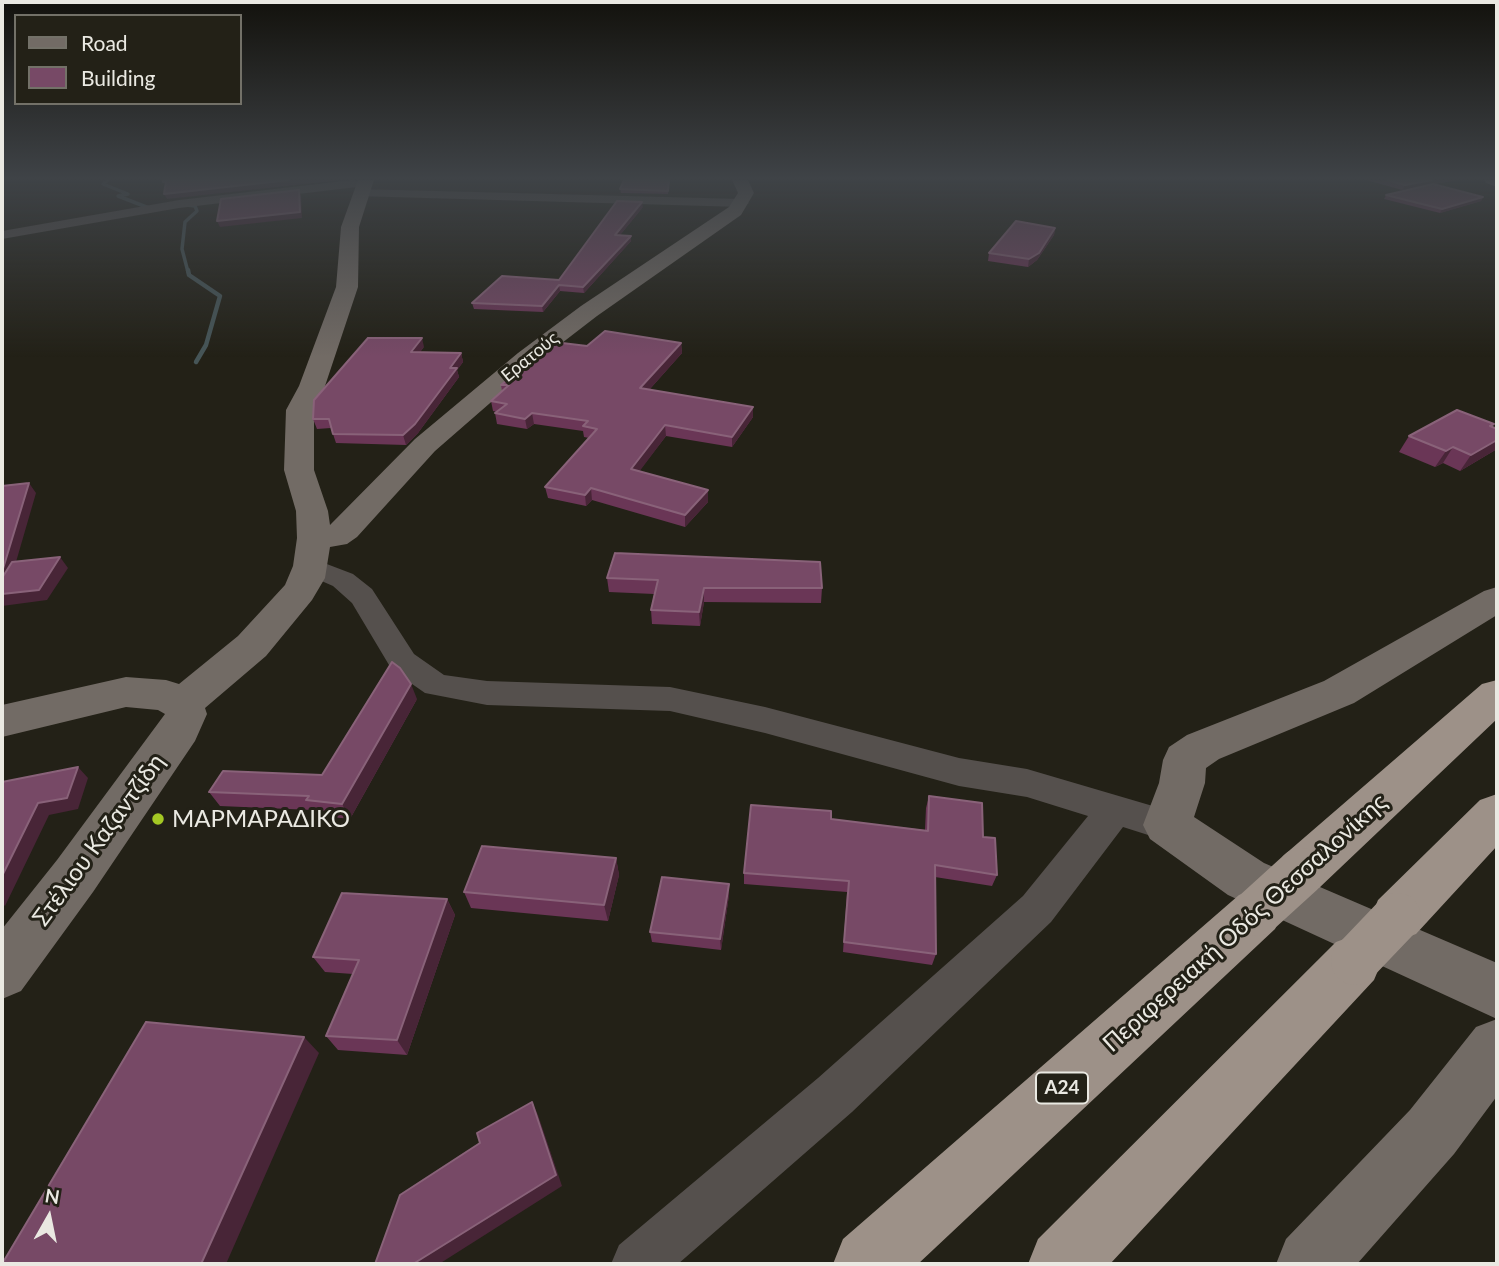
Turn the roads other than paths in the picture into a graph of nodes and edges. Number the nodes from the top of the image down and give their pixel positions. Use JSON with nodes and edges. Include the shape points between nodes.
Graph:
{"nodes":[{"id":1,"x":349,"y":239,"type":"edge"},
{"id":2,"x":694,"y":239,"type":"edge"},
{"id":3,"x":312,"y":552,"type":"junction"},
{"id":4,"x":1497,"y":599,"type":"edge"},
{"id":5,"x":1497,"y":695,"type":"edge"},
{"id":6,"x":183,"y":704,"type":"junction"},
{"id":7,"x":2,"y":721,"type":"edge"},
{"id":8,"x":1116,"y":809,"type":"junction"},
{"id":9,"x":1497,"y":814,"type":"edge"},
{"id":10,"x":1167,"y":825,"type":"junction"},
{"id":11,"x":2,"y":972,"type":"edge"},
{"id":12,"x":1497,"y":992,"type":"edge"},
{"id":13,"x":1497,"y":1048,"type":"edge"},
{"id":14,"x":638,"y":1264,"type":"edge"},
{"id":15,"x":868,"y":1264,"type":"edge"},
{"id":16,"x":1063,"y":1264,"type":"edge"},
{"id":17,"x":1311,"y":1264,"type":"edge"}],
"edges":[{"from":1,"to":3,"type":"street","via":[[347,287],[300,410],[299,470],[312,511]]},
{"from":2,"to":3,"type":"street","name":"Ερατούς","via":[[527,358],[425,445],[345,530]]},
{"from":3,"to":6,"type":"street","via":[[299,592],[252,646]]},
{"from":3,"to":8,"type":"street","via":[[362,596],[403,662],[436,685],[487,693],[670,699],[959,772],[1027,783]]},
{"from":4,"to":10,"type":"street","via":[[1339,692],[1203,747],[1185,760],[1179,795]]},
{"from":5,"to":15,"type":"highway","name":"Περιφερειακή Οδός Θεσσαλονίκης","number":"Α24","bridge":true},
{"from":6,"to":7,"type":"street","via":[[166,695],[126,692]]},
{"from":6,"to":11,"type":"street","name":"Στέλιου Καζαντζίδη","via":[[186,714],[177,734]]},
{"from":8,"to":10,"type":"street"},
{"from":8,"to":14,"type":"street","via":[[1037,909],[835,1095]]},
{"from":9,"to":16,"type":"highway","bridge":true},
{"from":10,"to":12,"type":"street","via":[[1247,879]]},
{"from":13,"to":17,"type":"street","via":[[1432,1132]]}]}
